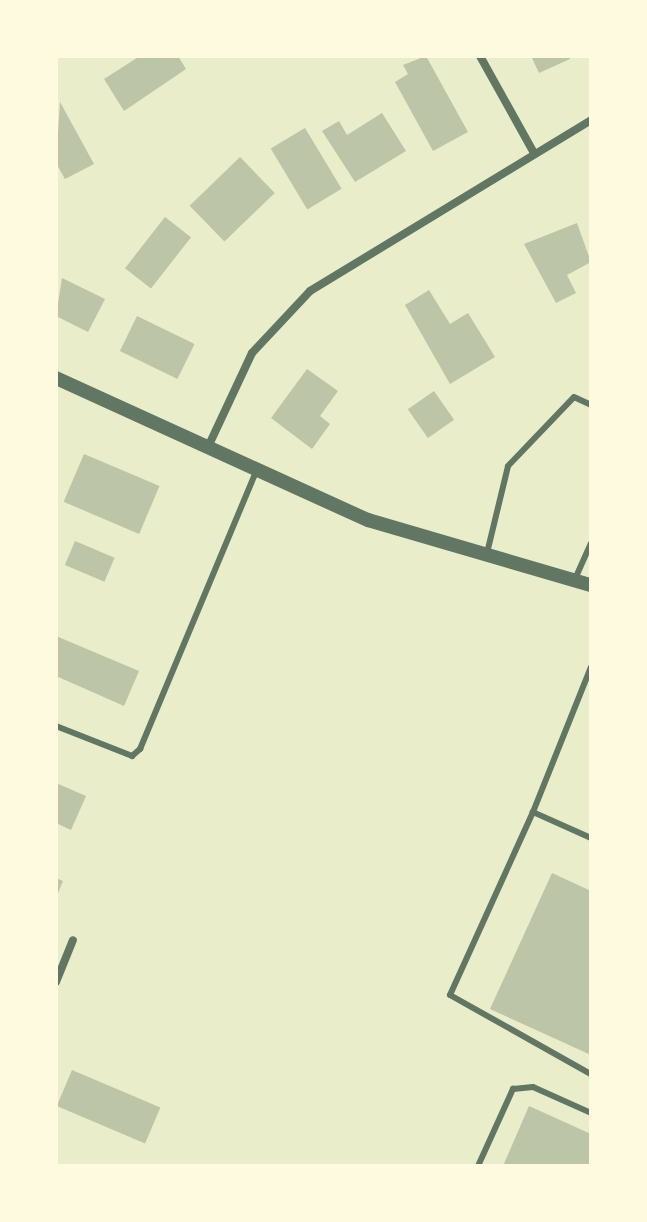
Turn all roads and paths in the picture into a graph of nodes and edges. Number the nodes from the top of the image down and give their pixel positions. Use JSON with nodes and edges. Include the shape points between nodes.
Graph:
{"nodes":[{"id":1,"x":480,"y":56,"type":"edge"},
{"id":2,"x":591,"y":120,"type":"edge"},
{"id":3,"x":534,"y":153,"type":"junction"},
{"id":4,"x":56,"y":378,"type":"edge"},
{"id":5,"x":591,"y":405,"type":"edge"},
{"id":6,"x":208,"y":447,"type":"junction"},
{"id":7,"x":257,"y":469,"type":"junction"},
{"id":8,"x":591,"y":543,"type":"edge"},
{"id":9,"x":486,"y":556,"type":"junction"},
{"id":10,"x":575,"y":579,"type":"junction"},
{"id":11,"x":591,"y":585,"type":"edge"},
{"id":12,"x":591,"y":667,"type":"edge"},
{"id":13,"x":56,"y":726,"type":"edge"},
{"id":14,"x":533,"y":812,"type":"junction"},
{"id":15,"x":591,"y":838,"type":"edge"},
{"id":16,"x":73,"y":940,"type":"dead end"},
{"id":17,"x":56,"y":982,"type":"edge"},
{"id":18,"x":591,"y":1074,"type":"edge"},
{"id":19,"x":591,"y":1113,"type":"edge"},
{"id":20,"x":478,"y":1166,"type":"edge"}],
"edges":[{"from":1,"to":3,"type":"street"},
{"from":2,"to":3,"type":"street"},
{"from":3,"to":6,"type":"street","via":[[310,291],[252,353]]},
{"from":4,"to":6,"type":"street"},
{"from":5,"to":9,"type":"lane","via":[[574,397],[508,466]]},
{"from":6,"to":7,"type":"street"},
{"from":7,"to":9,"type":"street","via":[[368,520]]},
{"from":7,"to":13,"type":"lane","via":[[140,749],[132,756]]},
{"from":8,"to":10,"type":"lane"},
{"from":9,"to":10,"type":"street"},
{"from":10,"to":11,"type":"street"},
{"from":12,"to":14,"type":"lane"},
{"from":14,"to":15,"type":"lane"},
{"from":14,"to":18,"type":"lane","via":[[450,995]]},
{"from":16,"to":17,"type":"street"},
{"from":19,"to":20,"type":"lane","via":[[533,1087],[513,1089]]}]}
